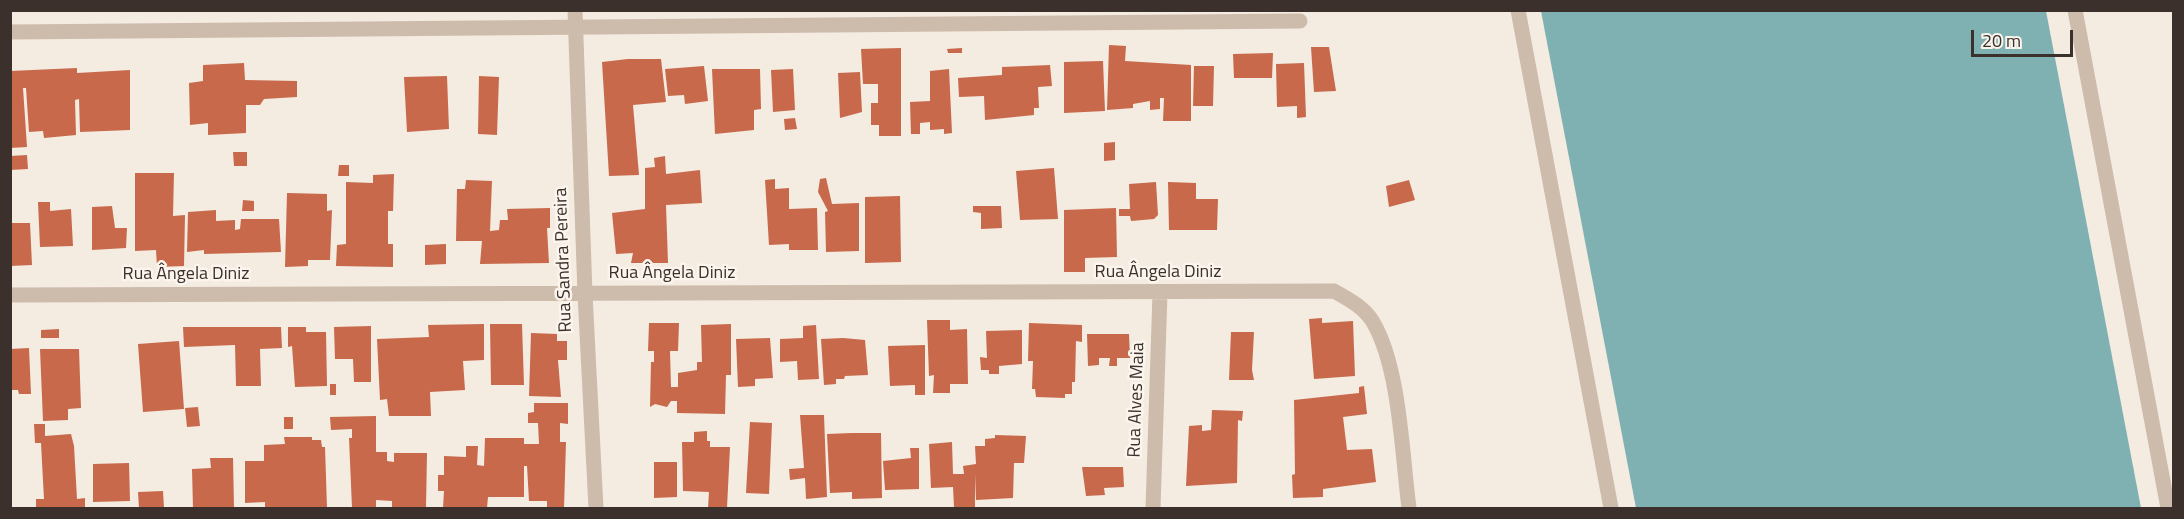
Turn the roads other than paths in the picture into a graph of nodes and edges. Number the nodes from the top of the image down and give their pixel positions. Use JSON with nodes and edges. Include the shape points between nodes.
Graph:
{"nodes":[{"id":1,"x":1518,"y":10,"type":"edge"},
{"id":2,"x":2075,"y":10,"type":"edge"},
{"id":3,"x":576,"y":18,"type":"edge"},
{"id":4,"x":1300,"y":21,"type":"dead end"},
{"id":5,"x":10,"y":32,"type":"edge"},
{"id":6,"x":1160,"y":293,"type":"junction"},
{"id":7,"x":585,"y":294,"type":"junction"},
{"id":8,"x":10,"y":295,"type":"edge"},
{"id":9,"x":596,"y":508,"type":"edge"},
{"id":10,"x":1153,"y":508,"type":"edge"},
{"id":11,"x":1409,"y":508,"type":"edge"},
{"id":12,"x":1611,"y":508,"type":"edge"},
{"id":13,"x":2168,"y":508,"type":"edge"}],
"edges":[{"from":1,"to":12,"type":"street"},
{"from":2,"to":13,"type":"street"},
{"from":3,"to":4,"type":"street"},
{"from":3,"to":5,"type":"street"},
{"from":3,"to":7,"type":"street","name":"Rua Sandra Pereira"},
{"from":6,"to":7,"type":"street","name":"Rua Ângela Diniz"},
{"from":6,"to":10,"type":"street","name":"Rua Alves Maia"},
{"from":6,"to":11,"type":"street","name":"Rua Ângela Diniz","via":[[1334,291],[1357,304],[1373,321],[1394,387]]},
{"from":7,"to":8,"type":"street","name":"Rua Ângela Diniz"},
{"from":7,"to":9,"type":"street","name":"Rua Sandra Pereira"}]}
